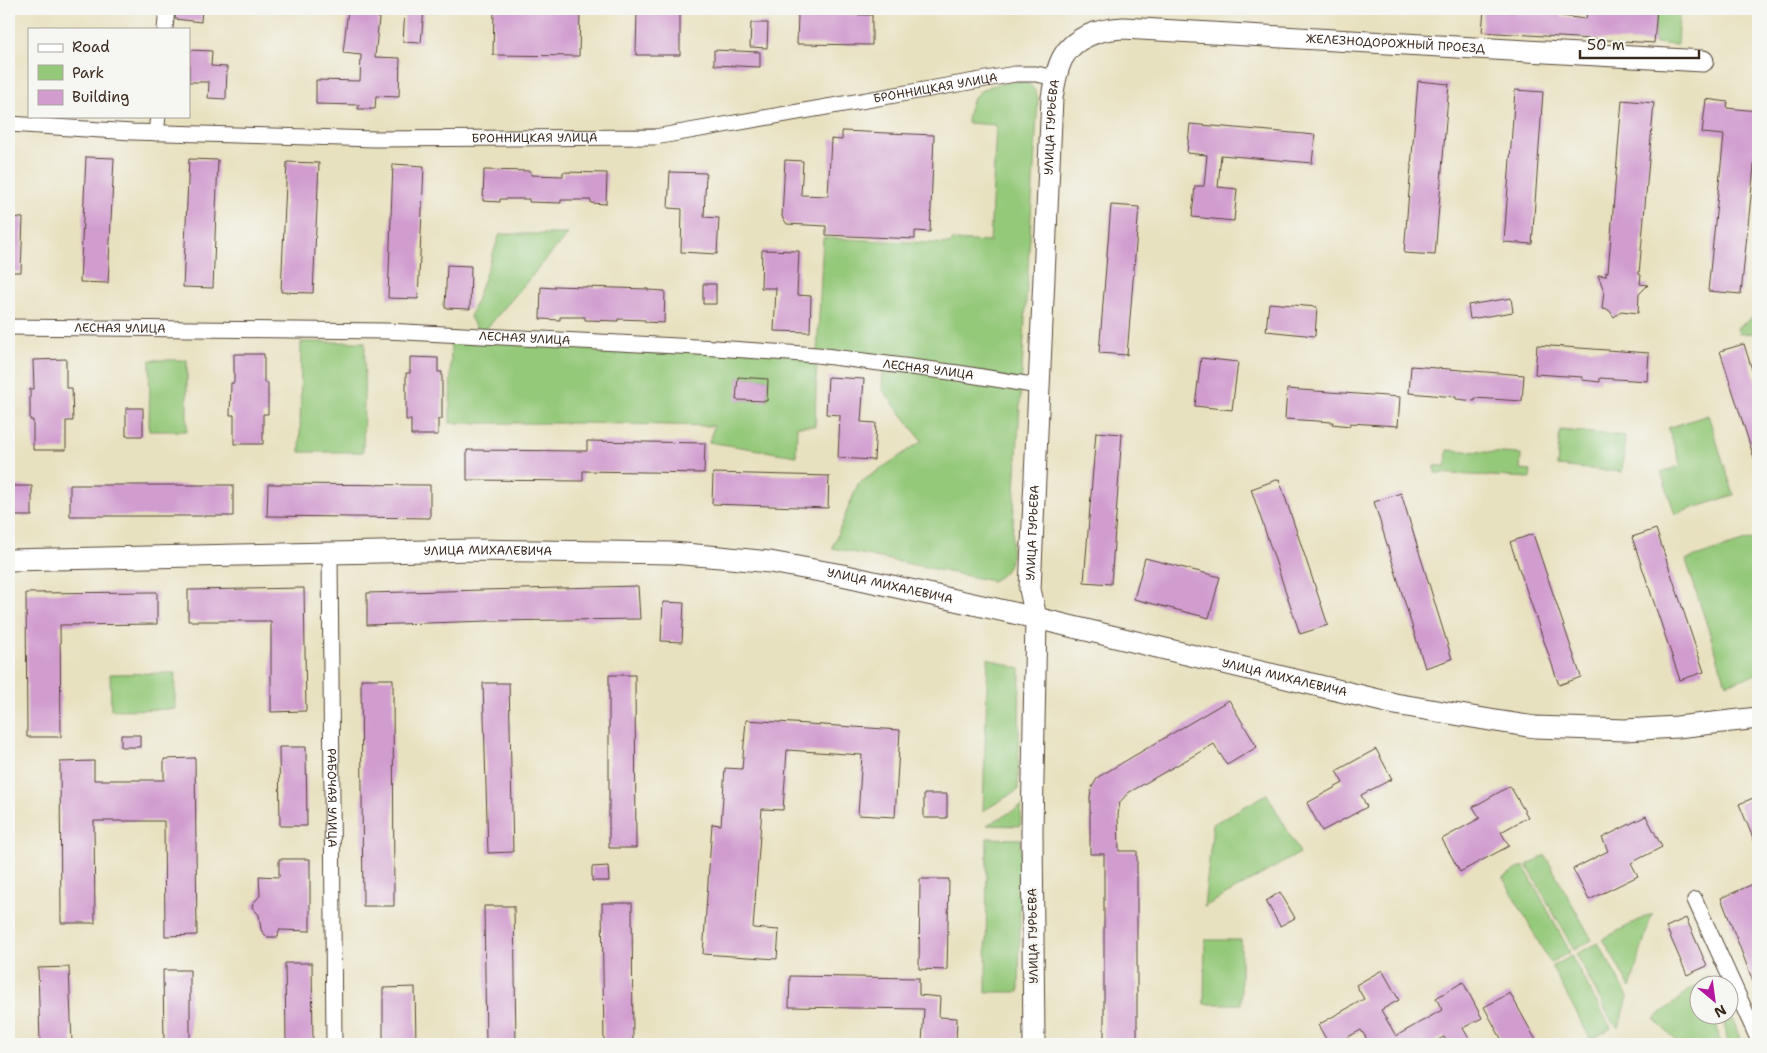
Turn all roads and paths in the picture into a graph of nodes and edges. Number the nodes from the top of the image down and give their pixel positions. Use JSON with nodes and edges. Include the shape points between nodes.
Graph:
{"nodes":[{"id":1,"x":166,"y":9,"type":"edge"},
{"id":2,"x":165,"y":28,"type":"edge"},
{"id":3,"x":1090,"y":35,"type":"joint"},
{"id":4,"x":1703,"y":61,"type":"dead end"},
{"id":5,"x":1056,"y":78,"type":"junction"},
{"id":6,"x":158,"y":118,"type":"edge"},
{"id":7,"x":9,"y":124,"type":"edge"},
{"id":8,"x":156,"y":133,"type":"junction"},
{"id":9,"x":9,"y":327,"type":"edge"},
{"id":10,"x":1038,"y":386,"type":"junction"},
{"id":11,"x":330,"y":553,"type":"junction"},
{"id":12,"x":9,"y":560,"type":"edge"},
{"id":13,"x":1036,"y":618,"type":"junction"},
{"id":14,"x":1758,"y":718,"type":"edge"},
{"id":15,"x":1695,"y":900,"type":"dead end"},
{"id":16,"x":1758,"y":1039,"type":"edge"},
{"id":17,"x":334,"y":1044,"type":"edge"},
{"id":18,"x":1034,"y":1044,"type":"edge"}],
"edges":[{"from":1,"to":2,"type":"street"},
{"from":3,"to":4,"type":"main road","name":"ЖЕЛЕЗНОДОРОЖНЫЙ ПРОЕЗД","via":[[1123,28]]},
{"from":3,"to":5,"type":"main road","name":"УЛИЦА ГУРЬЕВА","via":[[1068,50]]},
{"from":5,"to":8,"type":"street","name":"БРОННИЦКАЯ УЛИЦА","via":[[1036,74],[1005,76],[655,137],[384,139]]},
{"from":5,"to":10,"type":"main road","name":"УЛИЦА ГУРЬЕВА","via":[[1052,98]]},
{"from":6,"to":8,"type":"street"},
{"from":7,"to":8,"type":"street","name":"БРОННИЦКАЯ УЛИЦА"},
{"from":9,"to":10,"type":"street","name":"ЛЕСНАЯ УЛИЦА","via":[[386,330],[716,348],[817,354]]},
{"from":10,"to":13,"type":"main road","name":"УЛИЦА ГУРЬЕВА","via":[[1030,589]]},
{"from":11,"to":12,"type":"main road","name":"УЛИЦА МИХАЛЕВИЧА"},
{"from":11,"to":13,"type":"main road","name":"УЛИЦА МИХАЛЕВИЧА","via":[[474,550],[710,556],[829,572]]},
{"from":11,"to":17,"type":"street","name":"РАБОЧАЯ УЛИЦА"},
{"from":13,"to":14,"type":"main road","name":"УЛИЦА МИХАЛЕВИЧА","via":[[1395,704],[1535,727],[1677,728]]},
{"from":13,"to":18,"type":"main road","name":"УЛИЦА ГУРЬЕВА","via":[[1032,831]]},
{"from":15,"to":16,"type":"street"}]}
